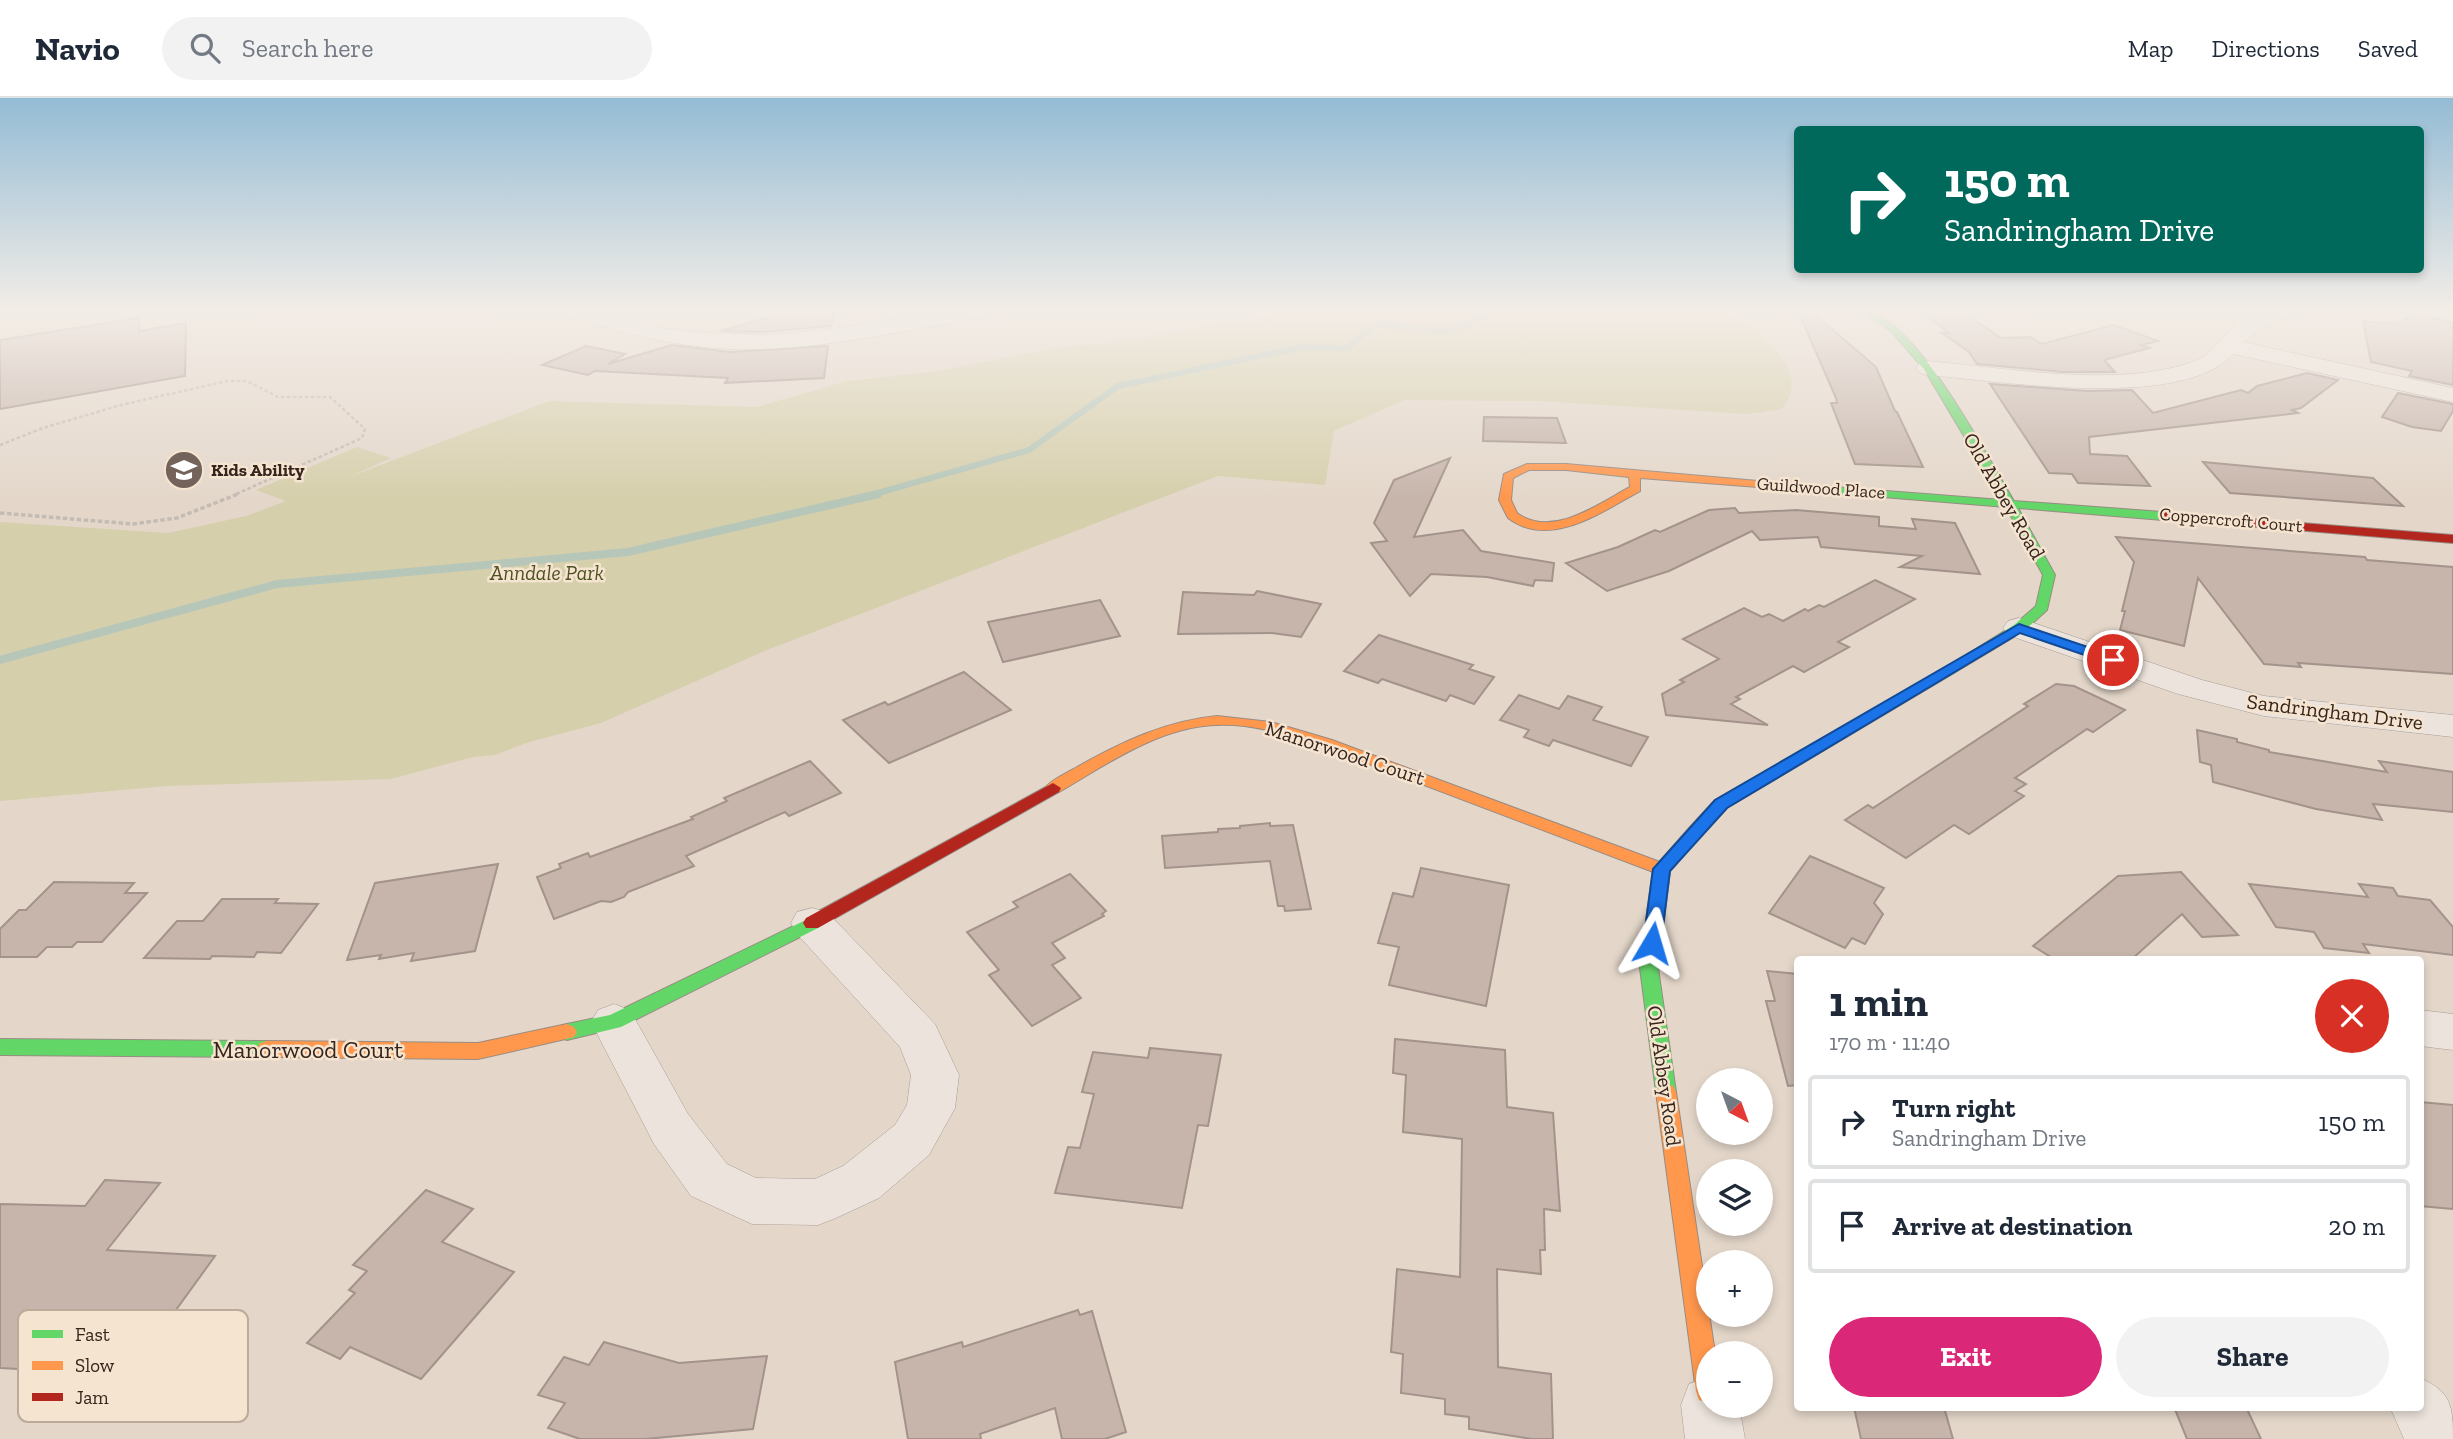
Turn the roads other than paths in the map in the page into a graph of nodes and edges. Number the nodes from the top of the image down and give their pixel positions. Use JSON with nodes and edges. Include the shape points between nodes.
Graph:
{"nodes":[{"id":1,"x":1931,"y":374,"type":"edge"},
{"id":2,"x":2005,"y":374,"type":"edge"},
{"id":3,"x":2179,"y":374,"type":"edge"},
{"id":4,"x":2355,"y":374,"type":"edge"},
{"id":5,"x":2453,"y":395,"type":"edge"},
{"id":6,"x":1633,"y":474,"type":"junction"},
{"id":7,"x":2009,"y":502,"type":"junction"},
{"id":8,"x":2453,"y":539,"type":"edge"},
{"id":9,"x":2019,"y":628,"type":"junction"},
{"id":10,"x":2453,"y":726,"type":"edge"},
{"id":11,"x":1662,"y":869,"type":"junction"},
{"id":12,"x":812,"y":923,"type":"junction"},
{"id":13,"x":614,"y":1022,"type":"junction"},
{"id":14,"x":2424,"y":1028,"type":"edge"},
{"id":15,"x":2453,"y":1032,"type":"edge"},
{"id":16,"x":0,"y":1047,"type":"edge"},
{"id":17,"x":1701,"y":1341,"type":"edge"},
{"id":18,"x":2421,"y":1411,"type":"edge"},
{"id":19,"x":1712,"y":1418,"type":"edge"},
{"id":20,"x":1715,"y":1439,"type":"edge"},
{"id":21,"x":2437,"y":1439,"type":"edge"}],
"edges":[{"from":1,"to":7,"type":"street","name":"Old Abbey Road"},
{"from":2,"to":3,"type":"street","via":[[2134,380]]},
{"from":4,"to":5,"type":"street"},
{"from":6,"to":6,"type":"street","name":"Guildwood Place","via":[[1527,467],[1508,476],[1504,499],[1517,520],[1536,526],[1569,522],[1636,489]]},
{"from":6,"to":7,"type":"street","name":"Guildwood Place"},
{"from":7,"to":8,"type":"street","name":"Coppercroft Court"},
{"from":7,"to":9,"type":"street","name":"Old Abbey Road","via":[[2049,575],[2042,607]]},
{"from":9,"to":10,"type":"street","name":"Sandringham Drive","via":[[2190,687],[2264,706]]},
{"from":9,"to":11,"type":"street","name":"Old Abbey Road","via":[[1721,804]]},
{"from":11,"to":12,"type":"street","name":"Manorwood Court","via":[[1300,735],[1247,721],[1194,722],[1138,740]]},
{"from":11,"to":17,"type":"street","name":"Old Abbey Road","via":[[1649,968]]},
{"from":12,"to":13,"type":"street","name":"Manorwood Court"},
{"from":12,"to":13,"type":"street","via":[[919,1037],[935,1076],[931,1108],[912,1140],[861,1182],[818,1202],[752,1200],[709,1180],[671,1129]]},
{"from":13,"to":16,"type":"street","name":"Manorwood Court","via":[[478,1051]]},
{"from":14,"to":15,"type":"street"},
{"from":18,"to":21,"type":"street"},
{"from":19,"to":20,"type":"street"}]}
